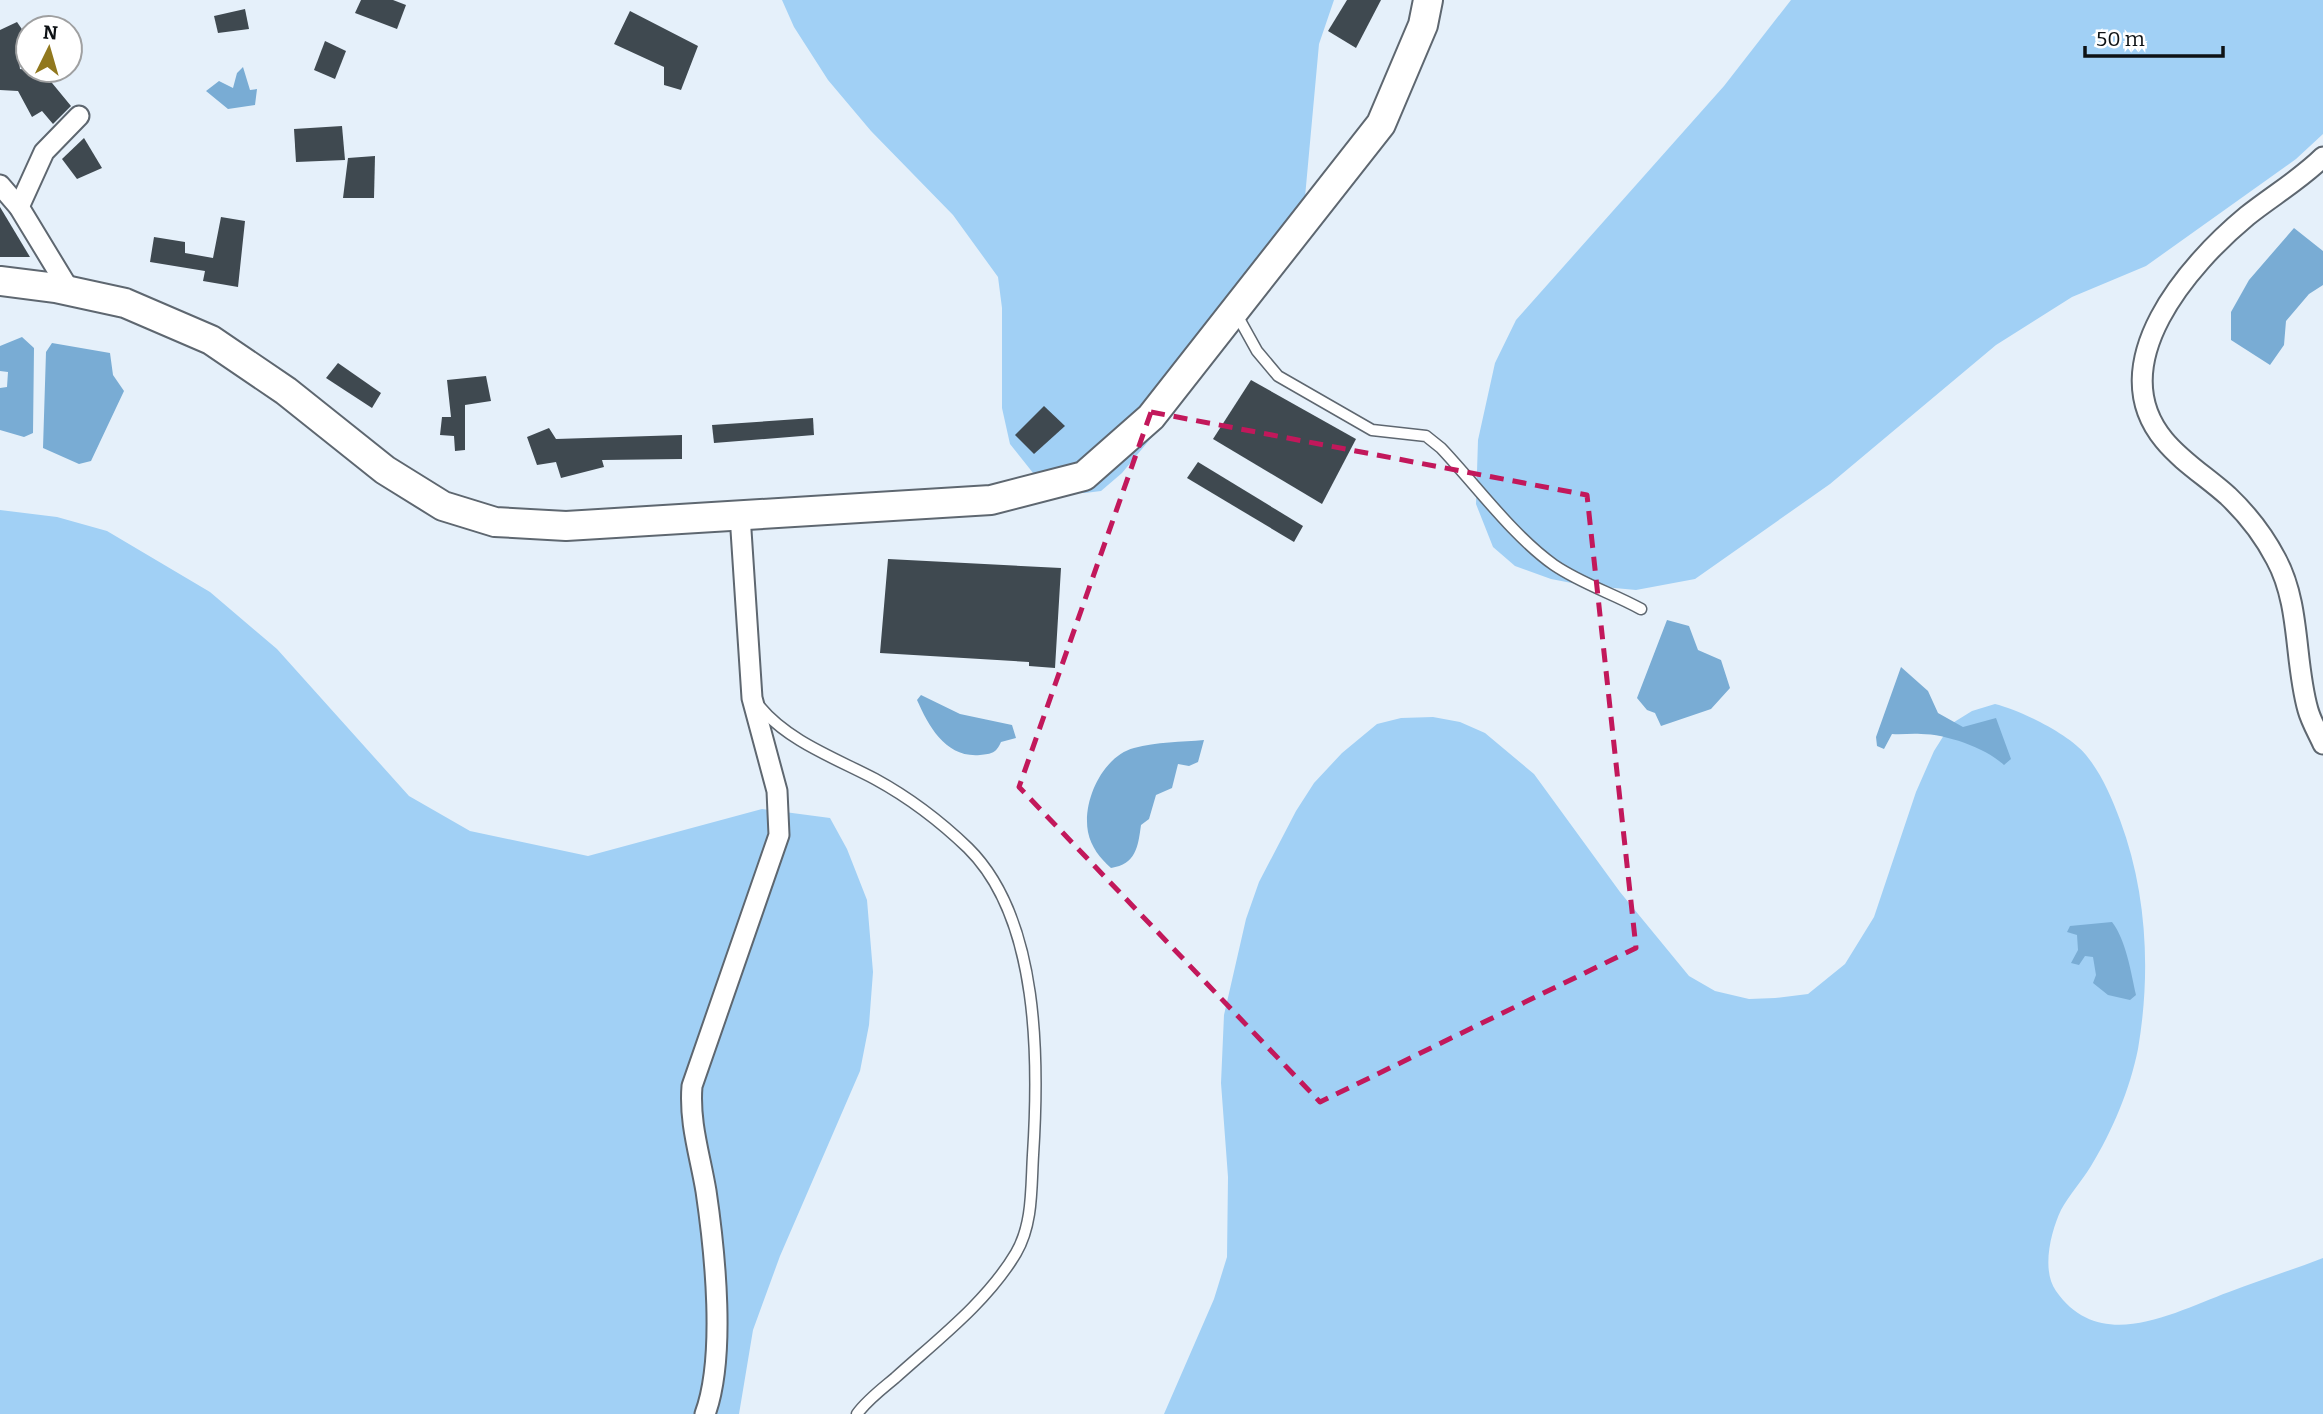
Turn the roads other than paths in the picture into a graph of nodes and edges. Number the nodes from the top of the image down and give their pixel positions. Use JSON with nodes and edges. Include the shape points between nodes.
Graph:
{"nodes":[{"id":1,"x":1428,"y":0,"type":"edge"},
{"id":2,"x":79,"y":116,"type":"dead end"},
{"id":3,"x":2323,"y":157,"type":"edge"},
{"id":4,"x":0,"y":185,"type":"edge"},
{"id":5,"x":19,"y":207,"type":"junction"},
{"id":6,"x":0,"y":281,"type":"edge"},
{"id":7,"x":70,"y":291,"type":"junction"},
{"id":8,"x":1236,"y":311,"type":"junction"},
{"id":9,"x":740,"y":515,"type":"junction"},
{"id":10,"x":1641,"y":609,"type":"dead end"},
{"id":11,"x":752,"y":698,"type":"junction"},
{"id":12,"x":2323,"y":744,"type":"edge"},
{"id":13,"x":705,"y":1414,"type":"edge"},
{"id":14,"x":857,"y":1414,"type":"edge"}],
"edges":[{"from":1,"to":8,"type":"street","via":[[1423,25],[1381,124]]},
{"from":2,"to":5,"type":"street","via":[[44,152]]},
{"from":3,"to":12,"type":"street","via":[[2246,217],[2191,273],[2155,326],[2142,383],[2143,399],[2163,439],[2242,510],[2278,562],[2289,594],[2308,710]]},
{"from":4,"to":5,"type":"street"},
{"from":5,"to":7,"type":"street"},
{"from":6,"to":7,"type":"street"},
{"from":7,"to":9,"type":"street","via":[[125,303],[211,340],[286,391],[385,470],[443,506],[495,522],[566,526]]},
{"from":8,"to":9,"type":"street","via":[[1151,417],[1084,476],[990,500]]},
{"from":8,"to":10,"type":"lane","via":[[1251,342],[1278,376],[1372,430],[1426,436],[1552,563]]},
{"from":9,"to":11,"type":"street"},
{"from":11,"to":13,"type":"street","via":[[777,791],[779,835],[692,1086],[692,1127],[706,1194],[716,1331],[713,1383]]},
{"from":11,"to":14,"type":"lane","via":[[775,725],[878,781],[970,850],[995,885],[1012,922],[1029,988],[1035,1115],[1025,1233],[1002,1273],[966,1313]]}]}
